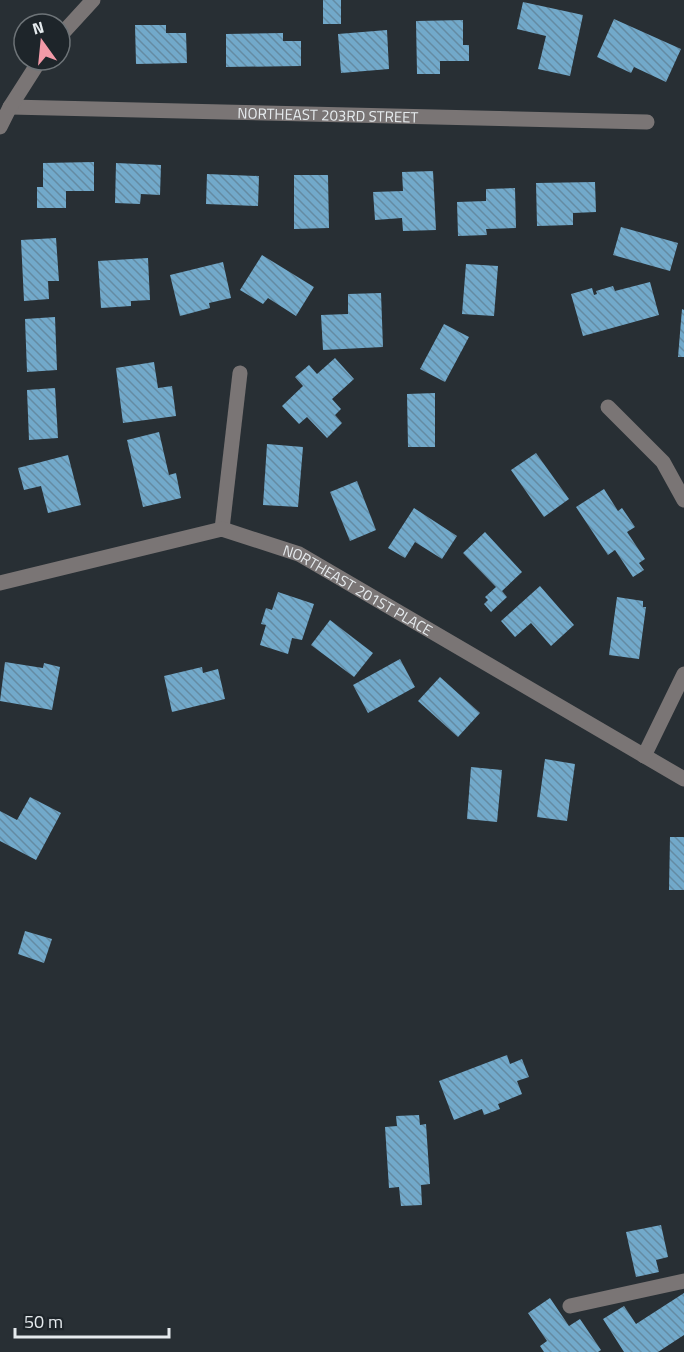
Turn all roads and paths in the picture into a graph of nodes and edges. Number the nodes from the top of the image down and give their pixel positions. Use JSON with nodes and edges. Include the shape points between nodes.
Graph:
{"nodes":[{"id":1,"x":93,"y":0,"type":"edge"},
{"id":2,"x":72,"y":23,"type":"edge"},
{"id":3,"x":32,"y":72,"type":"edge"},
{"id":4,"x":9,"y":107,"type":"junction"},
{"id":5,"x":647,"y":122,"type":"dead end"},
{"id":6,"x":0,"y":127,"type":"edge"},
{"id":7,"x":240,"y":373,"type":"dead end"},
{"id":8,"x":608,"y":407,"type":"dead end"},
{"id":9,"x":684,"y":500,"type":"edge"},
{"id":10,"x":222,"y":529,"type":"junction"},
{"id":11,"x":0,"y":584,"type":"edge"},
{"id":12,"x":684,"y":674,"type":"edge"},
{"id":13,"x":644,"y":756,"type":"junction"},
{"id":14,"x":684,"y":779,"type":"edge"},
{"id":15,"x":684,"y":1281,"type":"edge"},
{"id":16,"x":570,"y":1306,"type":"dead end"}],
"edges":[{"from":1,"to":2,"type":"street"},
{"from":3,"to":4,"type":"street"},
{"from":4,"to":5,"type":"street","name":"NORTHEAST 203RD STREET"},
{"from":4,"to":6,"type":"street"},
{"from":7,"to":10,"type":"street"},
{"from":8,"to":9,"type":"street","via":[[663,462]]},
{"from":10,"to":11,"type":"street"},
{"from":10,"to":13,"type":"street","name":"NORTHEAST 201ST PLACE","via":[[299,554]]},
{"from":12,"to":13,"type":"street"},
{"from":13,"to":14,"type":"street","name":"NORTHEAST 201ST PLACE"},
{"from":15,"to":16,"type":"street"}]}
